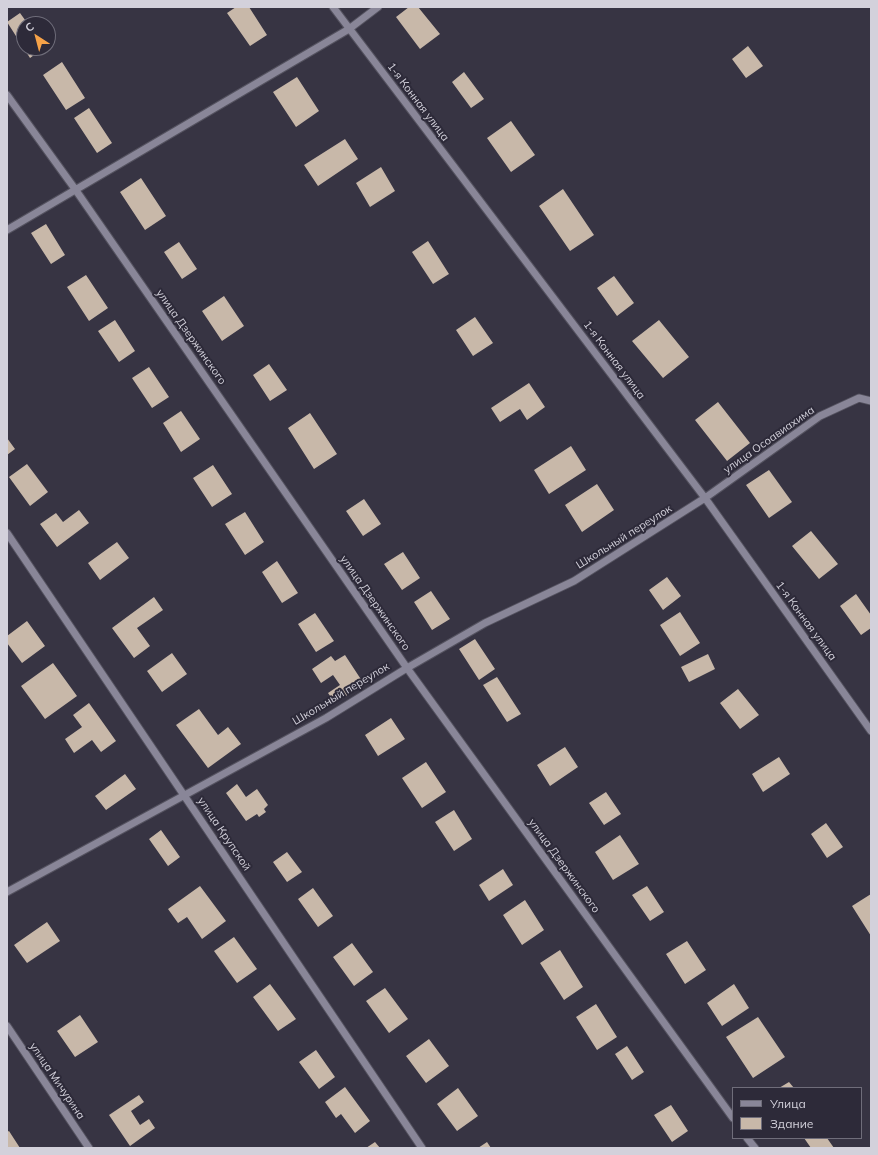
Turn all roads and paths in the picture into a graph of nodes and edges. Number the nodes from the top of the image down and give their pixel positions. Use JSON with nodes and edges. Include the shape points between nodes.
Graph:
{"nodes":[{"id":1,"x":333,"y":7,"type":"edge"},
{"id":2,"x":378,"y":7,"type":"edge"},
{"id":3,"x":349,"y":29,"type":"junction"},
{"id":4,"x":7,"y":96,"type":"edge"},
{"id":5,"x":75,"y":189,"type":"junction"},
{"id":6,"x":7,"y":230,"type":"edge"},
{"id":7,"x":871,"y":401,"type":"edge"},
{"id":8,"x":705,"y":498,"type":"junction"},
{"id":9,"x":7,"y":533,"type":"edge"},
{"id":10,"x":407,"y":668,"type":"junction"},
{"id":11,"x":871,"y":731,"type":"edge"},
{"id":12,"x":184,"y":796,"type":"junction"},
{"id":13,"x":7,"y":892,"type":"edge"},
{"id":14,"x":7,"y":1026,"type":"edge"},
{"id":15,"x":732,"y":1117,"type":"edge"},
{"id":16,"x":748,"y":1139,"type":"edge"},
{"id":17,"x":89,"y":1148,"type":"edge"},
{"id":18,"x":422,"y":1148,"type":"edge"},
{"id":19,"x":755,"y":1148,"type":"edge"}],
"edges":[{"from":1,"to":3,"type":"street","name":"1-я Конная улица"},
{"from":2,"to":3,"type":"street"},
{"from":3,"to":5,"type":"street"},
{"from":3,"to":8,"type":"street","name":"1-я Конная улица"},
{"from":4,"to":5,"type":"street","name":"улица Дзержинского"},
{"from":5,"to":6,"type":"street"},
{"from":5,"to":10,"type":"street","name":"улица Дзержинского"},
{"from":7,"to":8,"type":"street","name":"улица Осоавиахима","via":[[859,398],[820,416]]},
{"from":8,"to":10,"type":"street","name":"Школьный переулок","via":[[574,581],[485,623]]},
{"from":8,"to":11,"type":"street","name":"1-я Конная улица"},
{"from":9,"to":12,"type":"street","name":"улица Крупской"},
{"from":10,"to":12,"type":"street","name":"Школьный переулок","via":[[326,718]]},
{"from":10,"to":15,"type":"street","name":"улица Дзержинского"},
{"from":12,"to":13,"type":"street","name":"Школьный переулок"},
{"from":12,"to":18,"type":"street","name":"улица Крупской"},
{"from":14,"to":17,"type":"street","name":"улица Мичурина"},
{"from":16,"to":19,"type":"street"}]}
